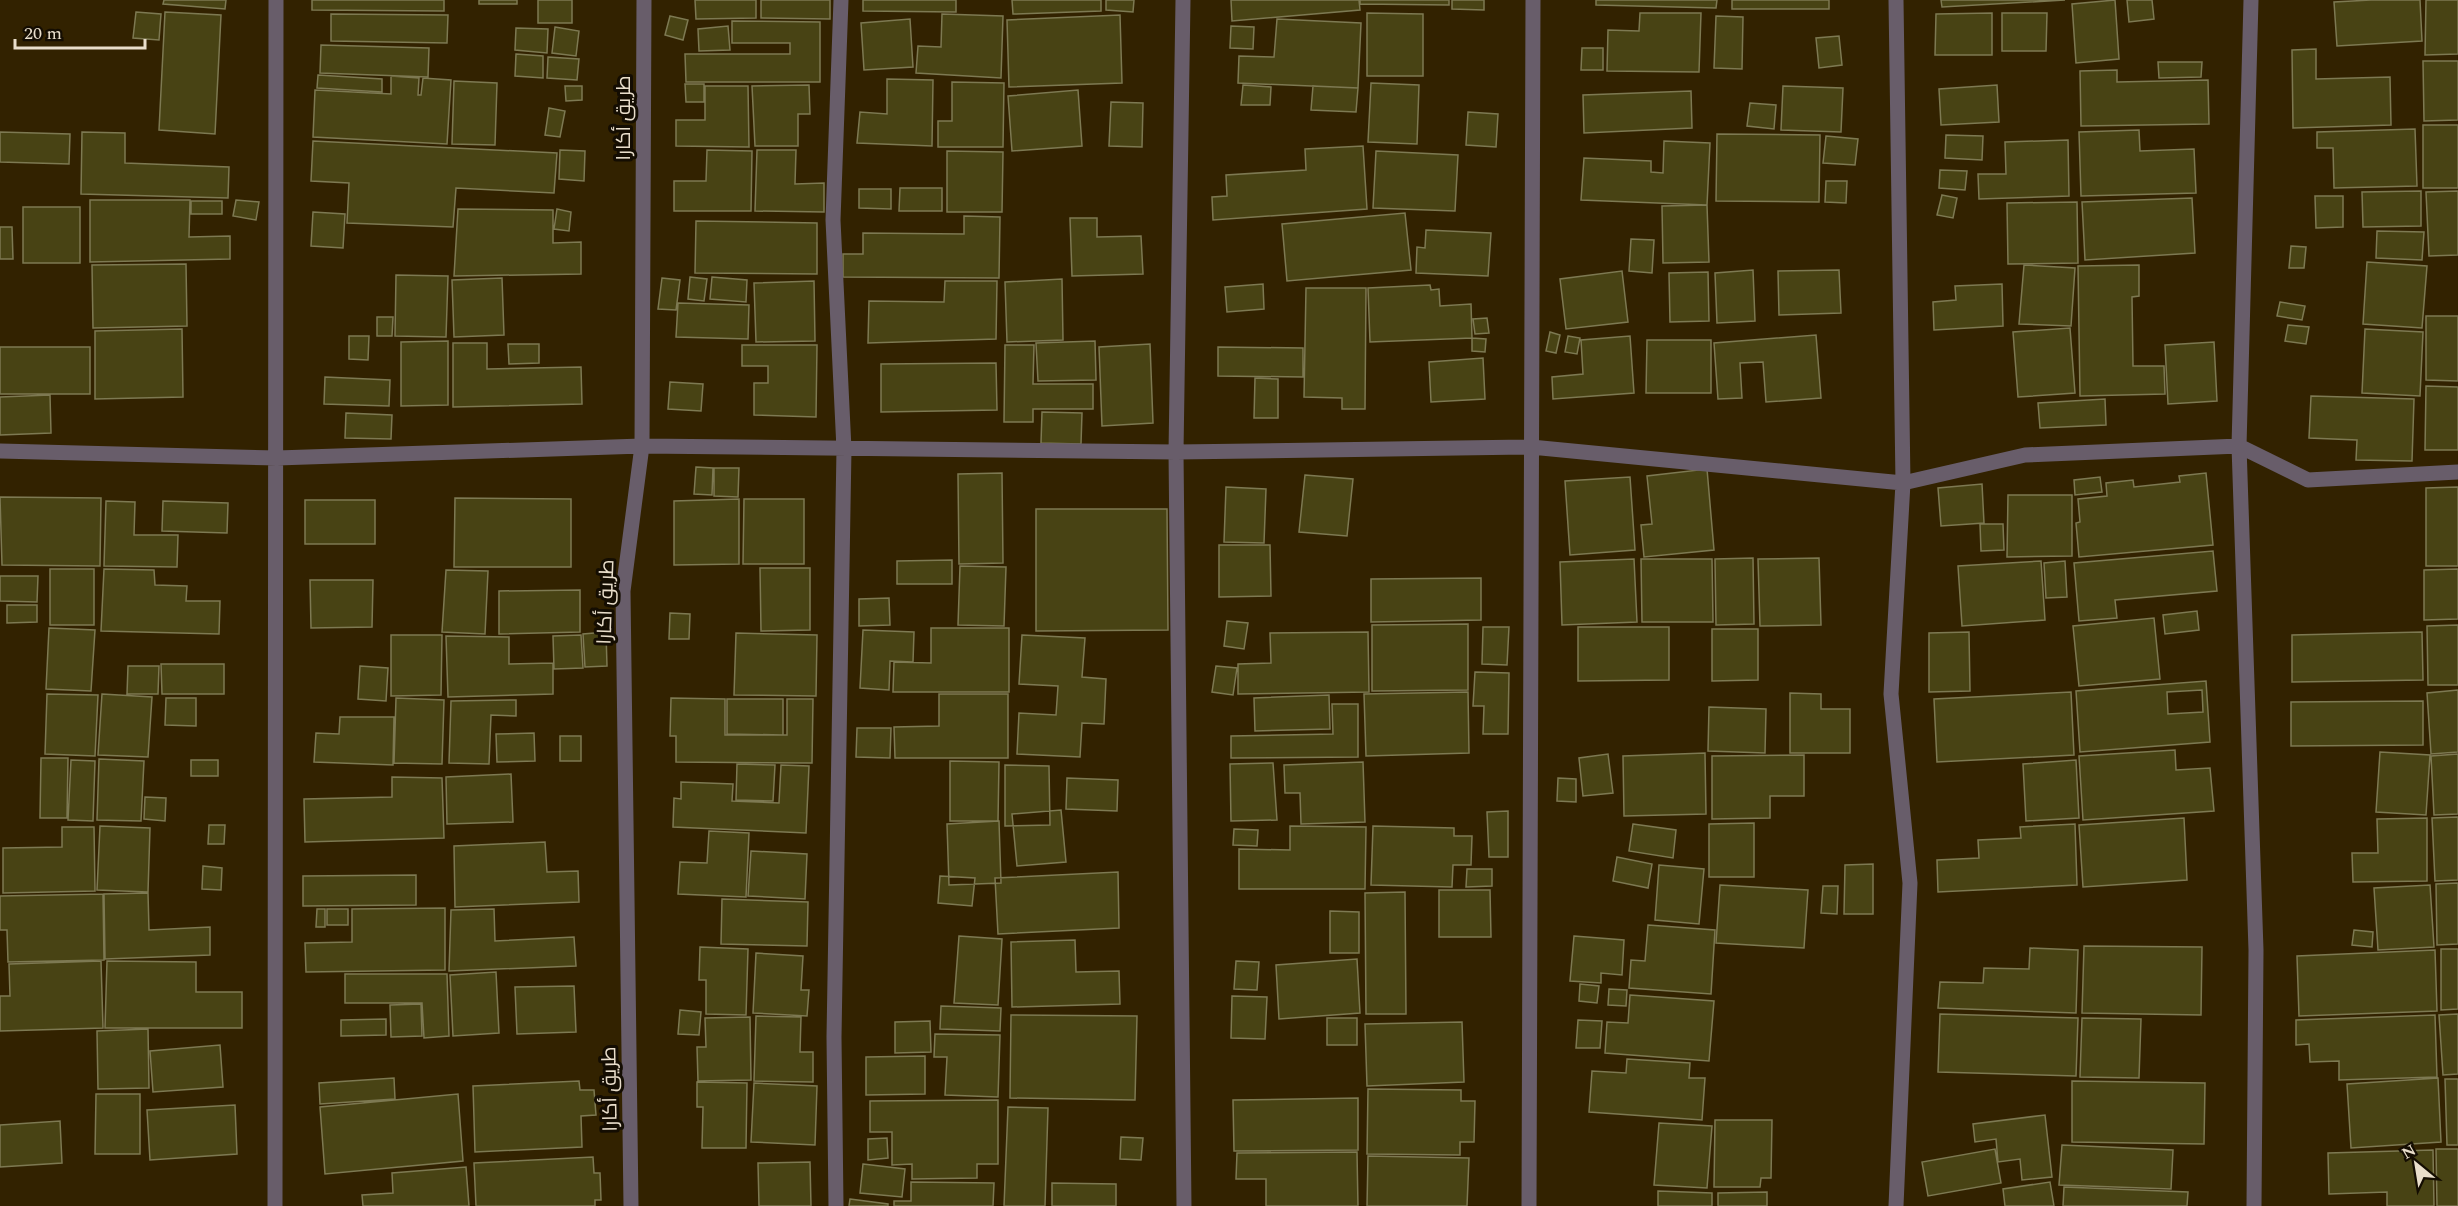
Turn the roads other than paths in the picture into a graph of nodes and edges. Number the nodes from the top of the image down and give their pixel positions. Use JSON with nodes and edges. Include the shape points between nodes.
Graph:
{"nodes":[{"id":1,"x":276,"y":0,"type":"edge"},
{"id":2,"x":644,"y":0,"type":"edge"},
{"id":3,"x":841,"y":0,"type":"edge"},
{"id":4,"x":1183,"y":0,"type":"edge"},
{"id":5,"x":1533,"y":0,"type":"edge"},
{"id":6,"x":1896,"y":0,"type":"edge"},
{"id":7,"x":2251,"y":0,"type":"edge"},
{"id":8,"x":642,"y":446,"type":"junction"},
{"id":9,"x":2239,"y":446,"type":"junction"},
{"id":10,"x":1531,"y":447,"type":"junction"},
{"id":11,"x":844,"y":449,"type":"junction"},
{"id":12,"x":0,"y":451,"type":"edge"},
{"id":13,"x":1176,"y":452,"type":"junction"},
{"id":14,"x":277,"y":458,"type":"junction"},
{"id":15,"x":2458,"y":472,"type":"edge"},
{"id":16,"x":1903,"y":483,"type":"junction"},
{"id":17,"x":275,"y":1206,"type":"edge"},
{"id":18,"x":632,"y":1206,"type":"edge"},
{"id":19,"x":836,"y":1206,"type":"edge"},
{"id":20,"x":1184,"y":1206,"type":"edge"},
{"id":21,"x":1529,"y":1206,"type":"edge"},
{"id":22,"x":1896,"y":1206,"type":"edge"},
{"id":23,"x":2254,"y":1206,"type":"edge"}],
"edges":[{"from":1,"to":14,"type":"street"},
{"from":2,"to":8,"type":"street","name":"طريق أكارا"},
{"from":3,"to":11,"type":"street","via":[[833,220]]},
{"from":4,"to":13,"type":"street"},
{"from":5,"to":10,"type":"street"},
{"from":6,"to":16,"type":"street"},
{"from":7,"to":9,"type":"street"},
{"from":8,"to":11,"type":"street"},
{"from":8,"to":14,"type":"street"},
{"from":8,"to":18,"type":"street","name":"طريق أكارا","via":[[623,591]]},
{"from":9,"to":15,"type":"street","via":[[2308,480]]},
{"from":9,"to":16,"type":"street","via":[[2025,455]]},
{"from":9,"to":23,"type":"street","via":[[2256,950]]},
{"from":10,"to":13,"type":"street"},
{"from":10,"to":16,"type":"street"},
{"from":10,"to":21,"type":"street"},
{"from":11,"to":13,"type":"street"},
{"from":11,"to":19,"type":"street","via":[[834,1037]]},
{"from":12,"to":14,"type":"street"},
{"from":13,"to":20,"type":"street"},
{"from":14,"to":17,"type":"street"},
{"from":16,"to":22,"type":"street","via":[[1891,694],[1910,883]]}]}
